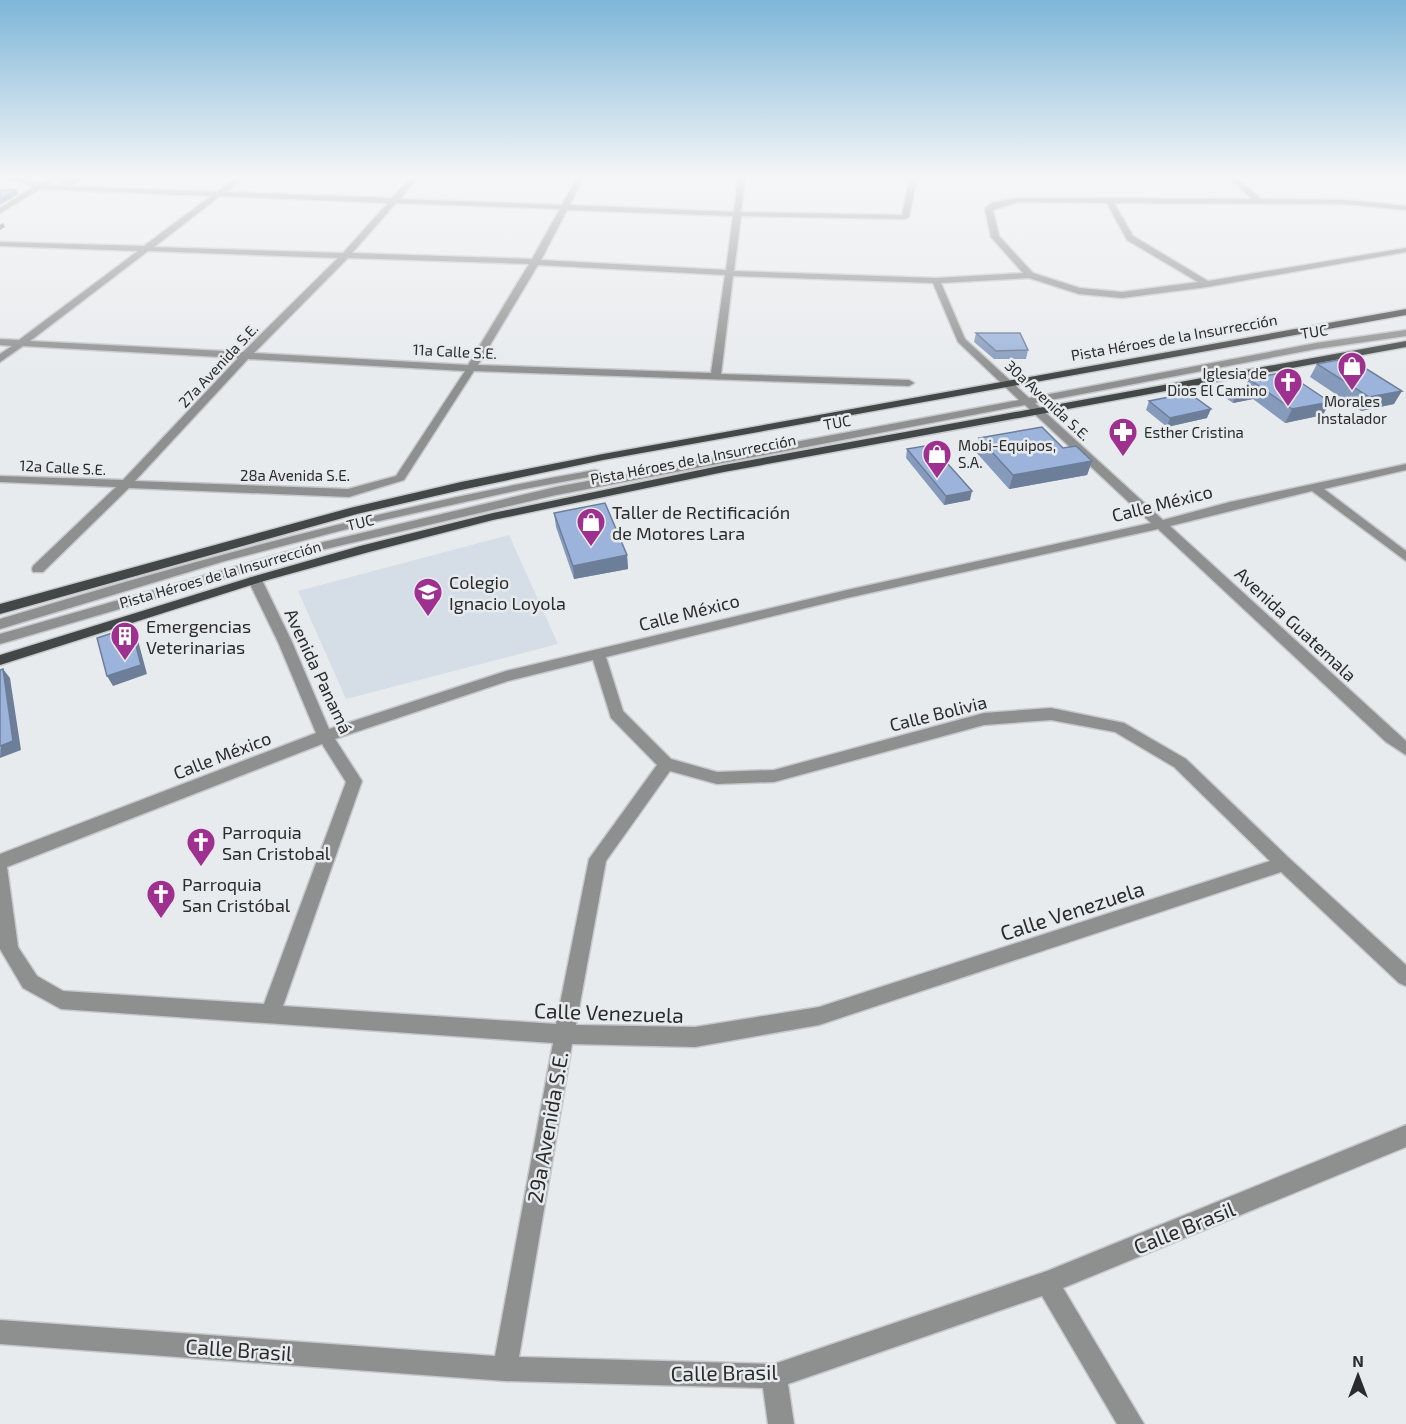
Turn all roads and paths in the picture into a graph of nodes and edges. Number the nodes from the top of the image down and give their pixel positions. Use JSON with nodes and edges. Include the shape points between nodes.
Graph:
{"nodes":[{"id":1,"x":154,"y":243,"type":"edge"},
{"id":2,"x":356,"y":243,"type":"edge"},
{"id":3,"x":545,"y":243,"type":"edge"},
{"id":4,"x":733,"y":243,"type":"edge"},
{"id":5,"x":1001,"y":243,"type":"edge"},
{"id":6,"x":1139,"y":243,"type":"edge"},
{"id":7,"x":0,"y":244,"type":"edge"},
{"id":8,"x":148,"y":248,"type":"junction"},
{"id":9,"x":1406,"y":250,"type":"edge"},
{"id":10,"x":346,"y":255,"type":"junction"},
{"id":11,"x":535,"y":262,"type":"junction"},
{"id":12,"x":729,"y":273,"type":"junction"},
{"id":13,"x":1030,"y":275,"type":"junction"},
{"id":14,"x":936,"y":280,"type":"junction"},
{"id":15,"x":1207,"y":284,"type":"junction"},
{"id":16,"x":1406,"y":312,"type":"edge"},
{"id":17,"x":1406,"y":323,"type":"edge"},
{"id":18,"x":1406,"y":333,"type":"edge"},
{"id":19,"x":0,"y":342,"type":"edge"},
{"id":20,"x":20,"y":344,"type":"junction"},
{"id":21,"x":1406,"y":344,"type":"edge"},
{"id":22,"x":247,"y":354,"type":"junction"},
{"id":23,"x":0,"y":359,"type":"edge"},
{"id":24,"x":473,"y":368,"type":"junction"},
{"id":25,"x":716,"y":376,"type":"junction"},
{"id":26,"x":909,"y":383,"type":"dead end"},
{"id":27,"x":1017,"y":393,"type":"junction"},
{"id":28,"x":1039,"y":413,"type":"junction"},
{"id":29,"x":1406,"y":467,"type":"edge"},
{"id":30,"x":0,"y":479,"type":"edge"},
{"id":31,"x":125,"y":485,"type":"junction"},
{"id":32,"x":1314,"y":487,"type":"junction"},
{"id":33,"x":1163,"y":524,"type":"junction"},
{"id":34,"x":1406,"y":557,"type":"edge"},
{"id":35,"x":38,"y":569,"type":"dead end"},
{"id":36,"x":255,"y":580,"type":"junction"},
{"id":37,"x":0,"y":609,"type":"edge"},
{"id":38,"x":0,"y":624,"type":"edge"},
{"id":39,"x":0,"y":639,"type":"edge"},
{"id":40,"x":598,"y":654,"type":"junction"},
{"id":41,"x":0,"y":660,"type":"edge"},
{"id":42,"x":325,"y":736,"type":"junction"},
{"id":43,"x":1406,"y":749,"type":"edge"},
{"id":44,"x":666,"y":764,"type":"junction"},
{"id":45,"x":0,"y":862,"type":"edge"},
{"id":46,"x":1284,"y":864,"type":"junction"},
{"id":47,"x":0,"y":870,"type":"edge"},
{"id":48,"x":1406,"y":977,"type":"edge"},
{"id":49,"x":270,"y":1014,"type":"junction"},
{"id":50,"x":564,"y":1034,"type":"junction"},
{"id":51,"x":1406,"y":1136,"type":"edge"},
{"id":52,"x":1047,"y":1283,"type":"junction"},
{"id":53,"x":0,"y":1332,"type":"edge"},
{"id":54,"x":505,"y":1369,"type":"junction"},
{"id":55,"x":774,"y":1376,"type":"junction"},
{"id":56,"x":781,"y":1424,"type":"edge"},
{"id":57,"x":1131,"y":1424,"type":"edge"}],
"edges":[{"from":1,"to":8,"type":"street"},
{"from":2,"to":10,"type":"street","name":"27a Avenida S.E."},
{"from":3,"to":11,"type":"street","name":"28a Avenida S.E."},
{"from":4,"to":12,"type":"street"},
{"from":5,"to":13,"type":"street"},
{"from":6,"to":15,"type":"street"},
{"from":7,"to":8,"type":"street"},
{"from":8,"to":10,"type":"street"},
{"from":8,"to":20,"type":"street"},
{"from":9,"to":15,"type":"street"},
{"from":10,"to":11,"type":"street"},
{"from":10,"to":22,"type":"street","name":"27a Avenida S.E."},
{"from":11,"to":12,"type":"street"},
{"from":11,"to":24,"type":"street","name":"28a Avenida S.E."},
{"from":12,"to":14,"type":"street"},
{"from":12,"to":25,"type":"street"},
{"from":13,"to":14,"type":"street"},
{"from":13,"to":15,"type":"street","via":[[1102,295]]},
{"from":14,"to":27,"type":"street","name":"30a Avenida S.E.","via":[[961,340]]},
{"from":16,"to":27,"type":"main road","name":"Pista Héroes de la Insurrección"},
{"from":17,"to":27,"type":"street","name":"TUC"},
{"from":18,"to":27,"type":"street","name":"TUC"},
{"from":19,"to":20,"type":"street","name":"11a Calle S.E."},
{"from":20,"to":22,"type":"street","name":"11a Calle S.E."},
{"from":20,"to":23,"type":"street"},
{"from":21,"to":28,"type":"main road","name":"Pista Héroes de la Insurrección"},
{"from":22,"to":24,"type":"street","name":"11a Calle S.E."},
{"from":22,"to":31,"type":"street","name":"27a Avenida S.E."},
{"from":24,"to":25,"type":"street","name":"11a Calle S.E."},
{"from":24,"to":31,"type":"street","name":"28a Avenida S.E.","via":[[400,478],[387,483],[349,493]]},
{"from":25,"to":26,"type":"street","name":"11a Calle S.E."},
{"from":27,"to":28,"type":"street","name":"30a Avenida S.E."},
{"from":27,"to":37,"type":"main road","name":"Pista Héroes de la Insurrección","via":[[603,457],[461,486],[354,511]]},
{"from":27,"to":38,"type":"street","name":"TUC","via":[[963,409],[463,498],[302,537]]},
{"from":27,"to":39,"type":"street","name":"TUC","via":[[995,408],[627,477],[461,513],[203,579]]},
{"from":28,"to":33,"type":"street","name":"30a Avenida S.E."},
{"from":28,"to":36,"type":"main road","name":"Pista Héroes de la Insurrección","via":[[597,494],[416,536]]},
{"from":29,"to":32,"type":"street","name":"Calle México"},
{"from":30,"to":31,"type":"street","name":"12a Calle S.E."},
{"from":31,"to":35,"type":"street","name":"27a Avenida S.E."},
{"from":32,"to":33,"type":"street","name":"Calle México"},
{"from":32,"to":34,"type":"street"},
{"from":33,"to":40,"type":"street","name":"Calle México"},
{"from":33,"to":43,"type":"street","name":"Avenida Guatemala"},
{"from":36,"to":41,"type":"main road","name":"Pista Héroes de la Insurrección"},
{"from":36,"to":42,"type":"street","name":"Avenida Panamá"},
{"from":40,"to":42,"type":"street","name":"Calle México","via":[[506,676]]},
{"from":40,"to":44,"type":"street","name":"Calle Bolivia","via":[[616,714]]},
{"from":42,"to":45,"type":"street","name":"Calle México"},
{"from":42,"to":49,"type":"street","name":"Avenida Panamá","via":[[354,781]]},
{"from":44,"to":46,"type":"street","name":"Calle Bolivia","via":[[717,778],[774,776],[984,719],[1052,714],[1119,727],[1180,763]]},
{"from":44,"to":50,"type":"street","name":"29a Avenida S.E.","via":[[598,859]]},
{"from":46,"to":48,"type":"street","name":"Calle Bolivia"},
{"from":46,"to":50,"type":"street","name":"Calle Venezuela","via":[[819,1016],[695,1037]]},
{"from":47,"to":49,"type":"street","name":"Calle Venezuela","via":[[9,949],[30,982],[61,1000]]},
{"from":49,"to":50,"type":"street","name":"Calle Venezuela"},
{"from":50,"to":54,"type":"street","name":"29a Avenida S.E."},
{"from":51,"to":52,"type":"street","name":"Calle Brasil"},
{"from":52,"to":55,"type":"street","name":"Calle Brasil"},
{"from":52,"to":57,"type":"street"},
{"from":53,"to":54,"type":"street","name":"Calle Brasil"},
{"from":54,"to":55,"type":"street","name":"Calle Brasil"},
{"from":55,"to":56,"type":"street"}]}
